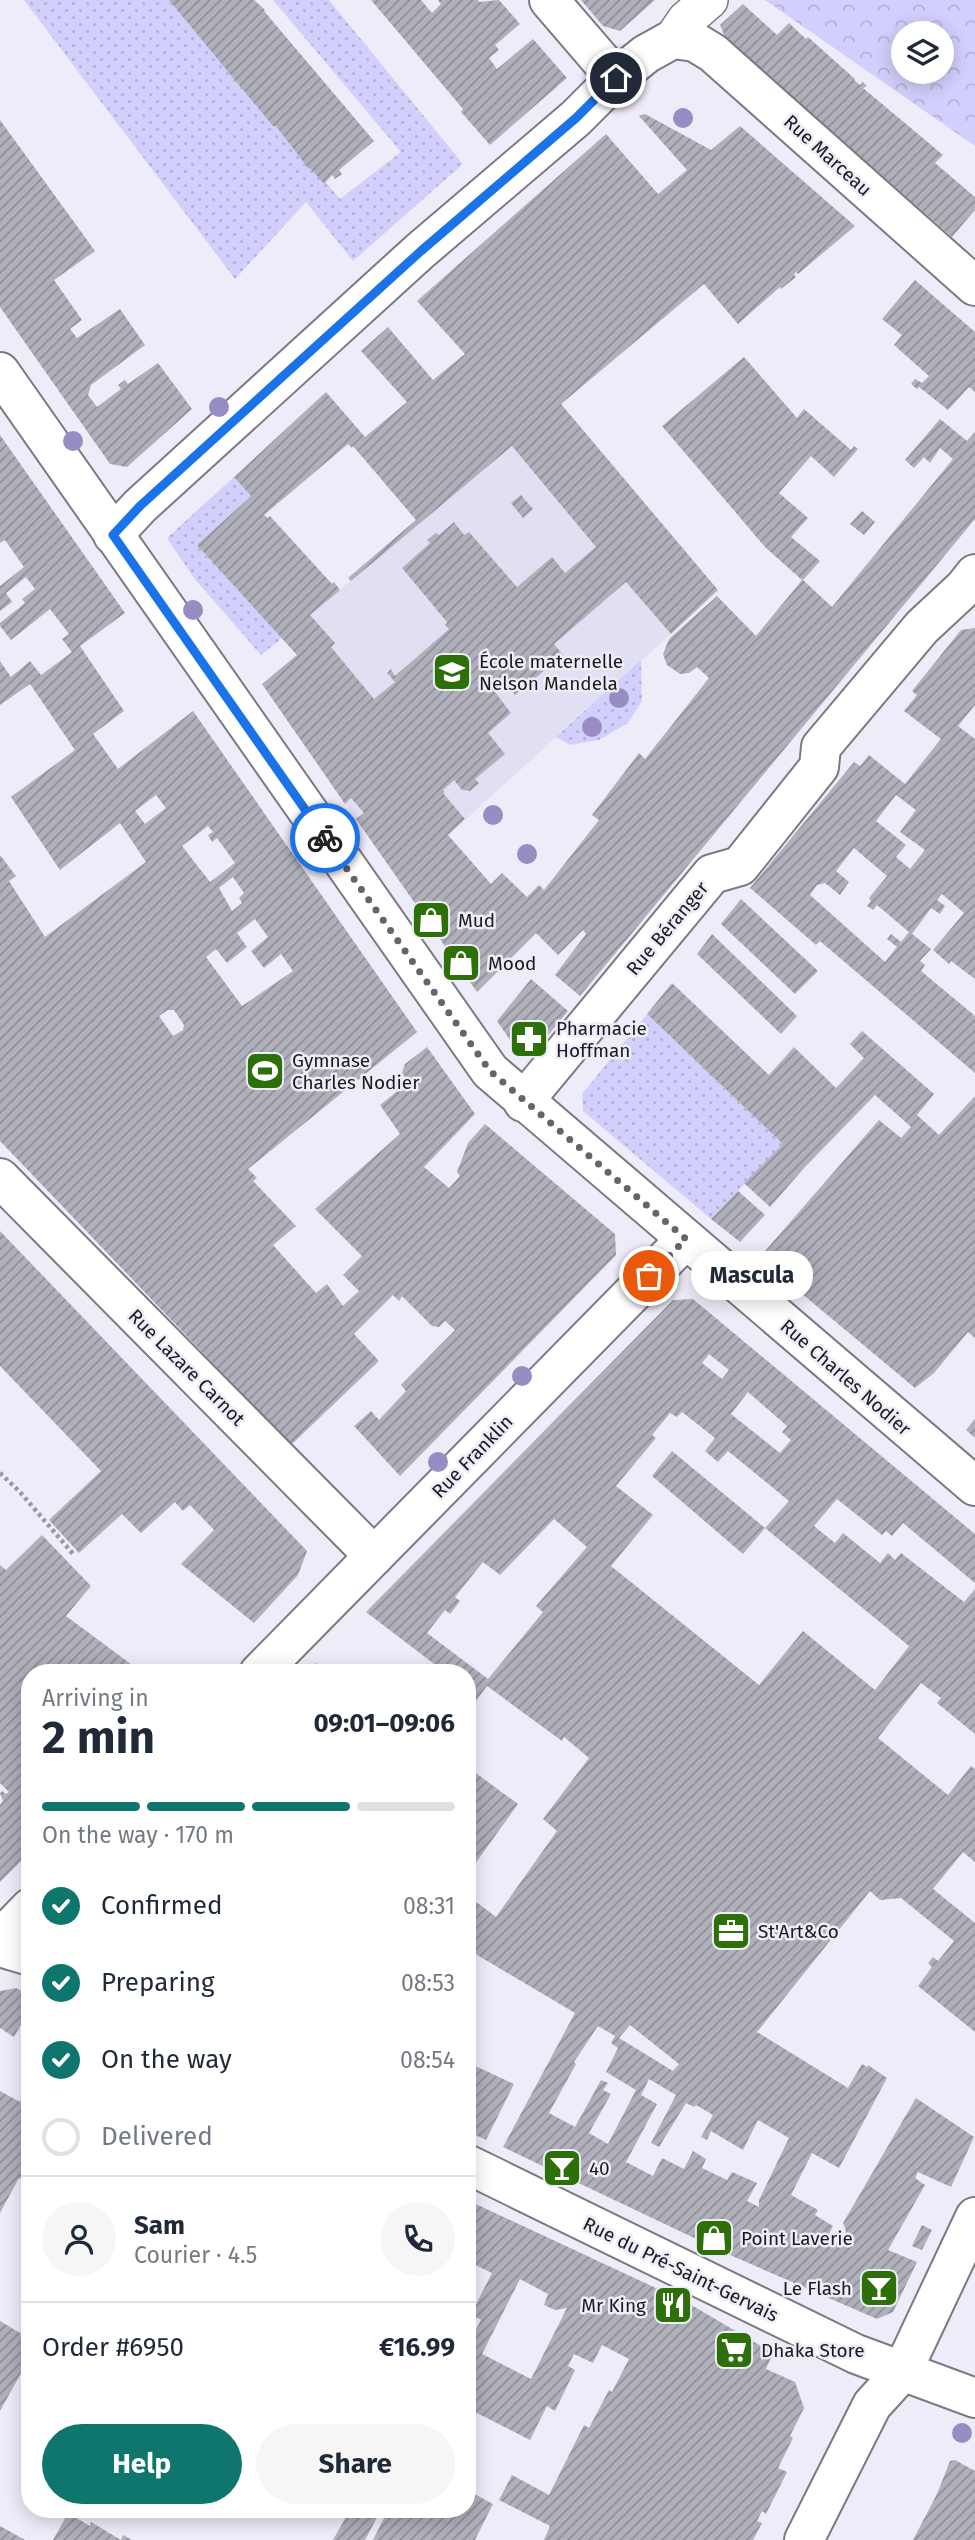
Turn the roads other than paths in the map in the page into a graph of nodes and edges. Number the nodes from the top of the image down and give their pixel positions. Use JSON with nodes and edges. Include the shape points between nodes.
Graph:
{"nodes":[{"id":1,"x":548,"y":0,"type":"edge"},
{"id":2,"x":709,"y":0,"type":"edge"},
{"id":3,"x":673,"y":39,"type":"junction"},
{"id":4,"x":616,"y":78,"type":"junction"},
{"id":5,"x":975,"y":286,"type":"edge"},
{"id":6,"x":0,"y":372,"type":"edge"},
{"id":7,"x":113,"y":535,"type":"junction"},
{"id":8,"x":971,"y":586,"type":"edge"},
{"id":9,"x":523,"y":1102,"type":"junction"},
{"id":10,"x":0,"y":1178,"type":"edge"},
{"id":11,"x":686,"y":1239,"type":"junction"},
{"id":12,"x":975,"y":1486,"type":"edge"},
{"id":13,"x":374,"y":1556,"type":"junction"},
{"id":14,"x":268,"y":1664,"type":"edge"},
{"id":15,"x":21,"y":1917,"type":"edge"},
{"id":16,"x":0,"y":1939,"type":"edge"},
{"id":17,"x":0,"y":1947,"type":"edge"},
{"id":18,"x":21,"y":1953,"type":"edge"},
{"id":19,"x":476,"y":2168,"type":"edge"},
{"id":20,"x":975,"y":2217,"type":"edge"},
{"id":21,"x":902,"y":2372,"type":"junction"},
{"id":22,"x":975,"y":2398,"type":"edge"},
{"id":23,"x":804,"y":2540,"type":"edge"}],
"edges":[{"from":1,"to":4,"type":"street"},
{"from":2,"to":3,"type":"street"},
{"from":3,"to":4,"type":"street"},
{"from":3,"to":5,"type":"street","name":"Rue Marceau","via":[[695,42],[713,52]]},
{"from":4,"to":7,"type":"street","via":[[400,269]]},
{"from":6,"to":7,"type":"street","name":"Rue Charles Nodier"},
{"from":7,"to":9,"type":"street","name":"Rue Charles Nodier","via":[[490,1071]]},
{"from":8,"to":9,"type":"street","name":"Rue Béranger","via":[[922,627],[821,747],[819,767],[740,866],[712,874]]},
{"from":9,"to":11,"type":"street","name":"Rue Charles Nodier"},
{"from":10,"to":13,"type":"street","name":"Rue Lazare Carnot"},
{"from":11,"to":12,"type":"street","name":"Rue Charles Nodier"},
{"from":11,"to":13,"type":"street","name":"Rue Franklin"},
{"from":13,"to":14,"type":"street","name":"Rue Franklin"},
{"from":15,"to":16,"type":"street"},
{"from":17,"to":18,"type":"street"},
{"from":19,"to":21,"type":"street","name":"Rue du Pré-Saint-Gervais","via":[[856,2354]]},
{"from":20,"to":21,"type":"street"},
{"from":21,"to":22,"type":"street","name":"Rue du Pré-Saint-Gervais"},
{"from":21,"to":23,"type":"street","via":[[872,2405]]}]}
